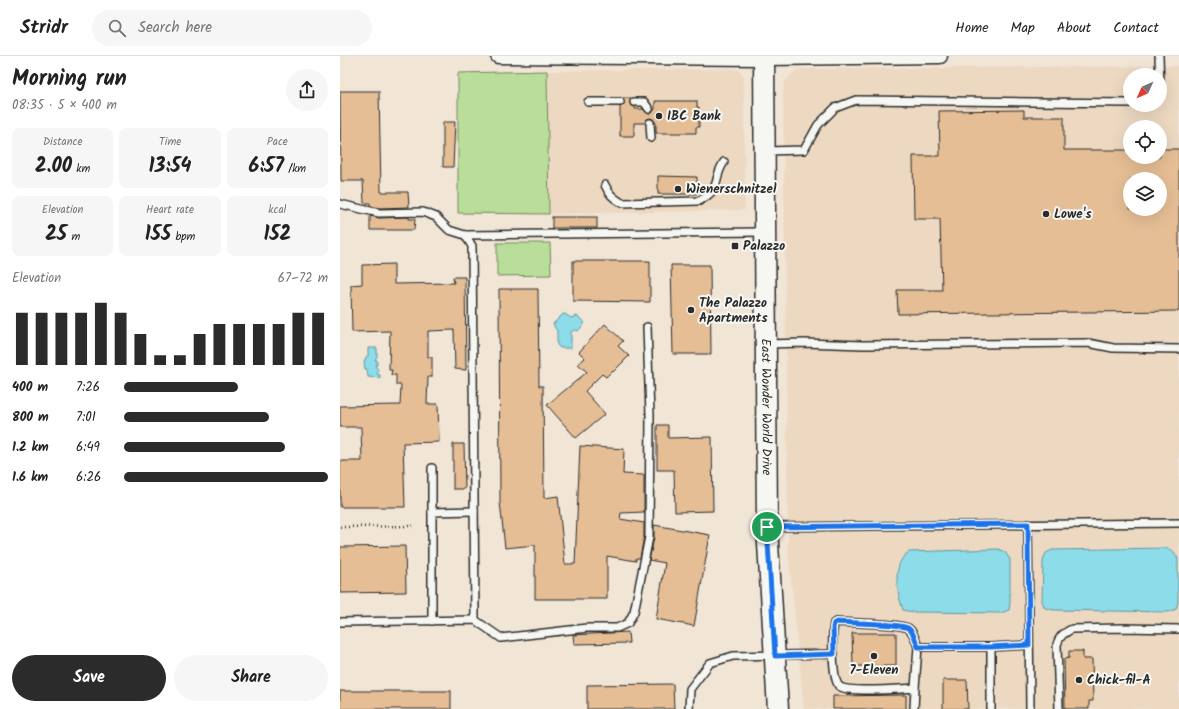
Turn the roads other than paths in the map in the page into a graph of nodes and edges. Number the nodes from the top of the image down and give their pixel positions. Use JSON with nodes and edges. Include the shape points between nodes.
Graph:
{"nodes":[{"id":1,"x":498,"y":56,"type":"edge"},
{"id":2,"x":940,"y":56,"type":"edge"},
{"id":3,"x":1159,"y":56,"type":"edge"},
{"id":4,"x":701,"y":57,"type":"edge"},
{"id":5,"x":764,"y":57,"type":"edge"},
{"id":6,"x":1159,"y":68,"type":"edge"},
{"id":7,"x":588,"y":102,"type":"dead end"},
{"id":8,"x":620,"y":102,"type":"dead end"},
{"id":9,"x":634,"y":102,"type":"dead end"},
{"id":10,"x":1123,"y":103,"type":"edge"},
{"id":11,"x":650,"y":109,"type":"dead end"},
{"id":12,"x":650,"y":123,"type":"dead end"},
{"id":13,"x":651,"y":138,"type":"dead end"},
{"id":14,"x":765,"y":151,"type":"junction"},
{"id":15,"x":724,"y":162,"type":"dead end"},
{"id":16,"x":605,"y":185,"type":"dead end"},
{"id":17,"x":340,"y":204,"type":"edge"},
{"id":18,"x":765,"y":232,"type":"junction"},
{"id":19,"x":465,"y":235,"type":"junction"},
{"id":20,"x":647,"y":327,"type":"dead end"},
{"id":21,"x":765,"y":344,"type":"junction"},
{"id":22,"x":1179,"y":349,"type":"edge"},
{"id":23,"x":432,"y":468,"type":"dead end"},
{"id":24,"x":474,"y":511,"type":"junction"},
{"id":25,"x":432,"y":512,"type":"junction"},
{"id":26,"x":1179,"y":523,"type":"edge"},
{"id":27,"x":1028,"y":524,"type":"junction"},
{"id":28,"x":767,"y":527,"type":"junction"},
{"id":29,"x":432,"y":620,"type":"junction"},
{"id":30,"x":476,"y":620,"type":"junction"},
{"id":31,"x":340,"y":622,"type":"edge"},
{"id":32,"x":1179,"y":629,"type":"edge"},
{"id":33,"x":1029,"y":645,"type":"junction"},
{"id":34,"x":918,"y":647,"type":"junction"},
{"id":35,"x":991,"y":647,"type":"junction"},
{"id":36,"x":834,"y":654,"type":"junction"},
{"id":37,"x":775,"y":656,"type":"junction"},
{"id":38,"x":915,"y":688,"type":"junction"},
{"id":39,"x":689,"y":709,"type":"edge"},
{"id":40,"x":778,"y":709,"type":"edge"},
{"id":41,"x":914,"y":709,"type":"edge"},
{"id":42,"x":991,"y":709,"type":"edge"},
{"id":43,"x":1030,"y":709,"type":"edge"},
{"id":44,"x":1059,"y":709,"type":"edge"}],
"edges":[{"from":1,"to":4,"type":"street"},
{"from":2,"to":5,"type":"street"},
{"from":3,"to":6,"type":"lane"},
{"from":4,"to":5,"type":"street"},
{"from":5,"to":14,"type":"main road","name":"East Wonder World Drive"},
{"from":7,"to":8,"type":"lane"},
{"from":9,"to":11,"type":"lane","via":[[644,102]]},
{"from":10,"to":14,"type":"lane","via":[[856,100],[835,108],[818,125],[804,150]]},
{"from":12,"to":13,"type":"lane"},
{"from":14,"to":18,"type":"main road","name":"East Wonder World Drive"},
{"from":15,"to":16,"type":"lane","via":[[716,187],[699,201],[622,202],[609,194]]},
{"from":17,"to":19,"type":"lane","via":[[379,213],[423,212],[436,217],[449,230]]},
{"from":18,"to":19,"type":"lane"},
{"from":18,"to":21,"type":"main road","name":"East Wonder World Drive"},
{"from":19,"to":24,"type":"lane","via":[[472,246]]},
{"from":20,"to":30,"type":"lane","via":[[650,416],[649,537],[634,612],[628,623],[617,628],[587,628],[501,638]]},
{"from":21,"to":22,"type":"lane","via":[[1088,343],[1113,348]]},
{"from":21,"to":28,"type":"main road","name":"East Wonder World Drive"},
{"from":23,"to":25,"type":"lane"},
{"from":24,"to":25,"type":"lane"},
{"from":24,"to":30,"type":"lane"},
{"from":25,"to":29,"type":"lane"},
{"from":26,"to":27,"type":"lane"},
{"from":27,"to":28,"type":"lane"},
{"from":27,"to":33,"type":"lane"},
{"from":28,"to":37,"type":"main road","name":"East Wonder World Drive"},
{"from":29,"to":30,"type":"lane"},
{"from":29,"to":31,"type":"lane"},
{"from":32,"to":44,"type":"lane","via":[[1072,629],[1065,632],[1058,639],[1057,645]]},
{"from":33,"to":35,"type":"lane"},
{"from":33,"to":43,"type":"lane"},
{"from":34,"to":35,"type":"lane"},
{"from":34,"to":36,"type":"lane","via":[[908,628],[837,622],[833,627]]},
{"from":34,"to":38,"type":"lane"},
{"from":35,"to":42,"type":"lane"},
{"from":36,"to":37,"type":"lane"},
{"from":36,"to":38,"type":"lane","via":[[834,677],[838,686],[843,689]]},
{"from":37,"to":39,"type":"lane","via":[[733,656],[710,662],[690,690]]},
{"from":37,"to":40,"type":"main road","name":"East Wonder World Drive"},
{"from":38,"to":41,"type":"lane"}]}
